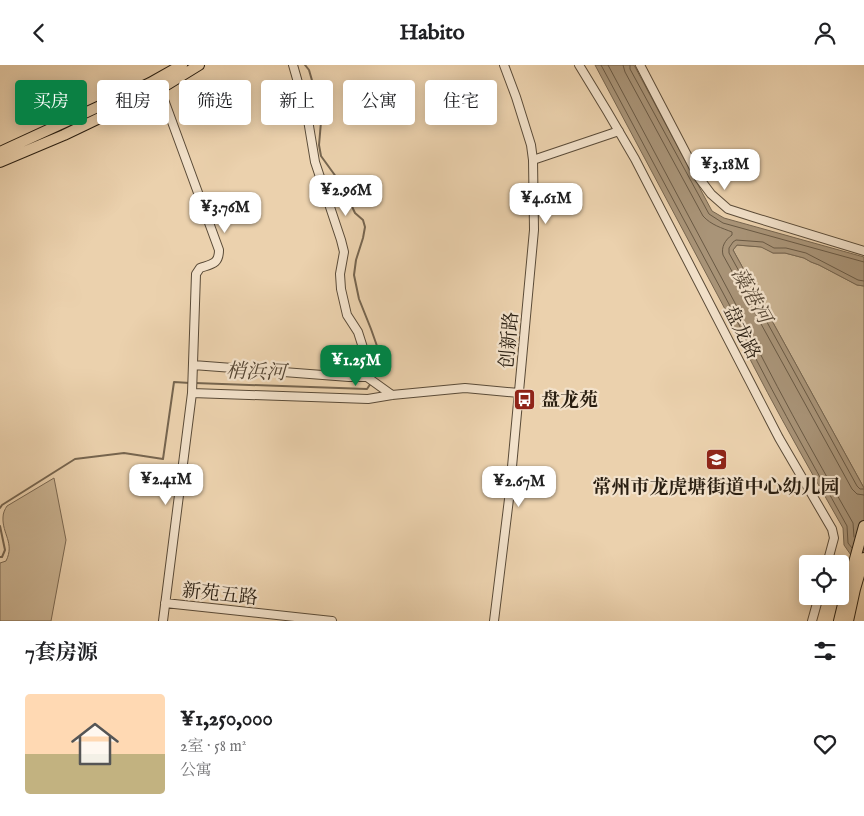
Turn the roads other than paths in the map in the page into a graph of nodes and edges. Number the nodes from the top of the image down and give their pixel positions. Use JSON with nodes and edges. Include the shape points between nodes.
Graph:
{"nodes":[{"id":1,"x":182,"y":65,"type":"edge"},
{"id":2,"x":200,"y":65,"type":"edge"},
{"id":3,"x":293,"y":65,"type":"edge"},
{"id":4,"x":504,"y":65,"type":"edge"},
{"id":5,"x":579,"y":65,"type":"edge"},
{"id":6,"x":640,"y":65,"type":"edge"},
{"id":7,"x":169,"y":84,"type":"edge"},
{"id":8,"x":169,"y":114,"type":"edge"},
{"id":9,"x":97,"y":119,"type":"edge"},
{"id":10,"x":619,"y":131,"type":"junction"},
{"id":11,"x":0,"y":152,"type":"edge"},
{"id":12,"x":533,"y":160,"type":"junction"},
{"id":13,"x":0,"y":163,"type":"edge"},
{"id":14,"x":864,"y":251,"type":"edge"},
{"id":15,"x":193,"y":365,"type":"junction"},
{"id":16,"x":370,"y":379,"type":"junction"},
{"id":17,"x":192,"y":390,"type":"junction"},
{"id":18,"x":519,"y":393,"type":"junction"},
{"id":19,"x":392,"y":395,"type":"junction"},
{"id":20,"x":864,"y":526,"type":"edge"},
{"id":21,"x":829,"y":555,"type":"edge"},
{"id":22,"x":864,"y":558,"type":"edge"},
{"id":23,"x":165,"y":603,"type":"junction"},
{"id":24,"x":816,"y":605,"type":"edge"},
{"id":25,"x":163,"y":621,"type":"edge"},
{"id":26,"x":332,"y":621,"type":"edge"},
{"id":27,"x":494,"y":621,"type":"edge"},
{"id":28,"x":812,"y":621,"type":"edge"},
{"id":29,"x":839,"y":621,"type":"edge"},
{"id":30,"x":848,"y":621,"type":"edge"}],
"edges":[{"from":1,"to":11,"type":"main road"},
{"from":2,"to":7,"type":"main road"},
{"from":3,"to":16,"type":"street","via":[[307,114],[315,162],[344,252],[340,274],[347,315],[358,332]]},
{"from":4,"to":12,"type":"street","name":"创新路"},
{"from":5,"to":10,"type":"street","name":"盘龙路"},
{"from":6,"to":14,"type":"street","via":[[699,178],[728,209]]},
{"from":8,"to":15,"type":"street","via":[[219,250],[214,264],[200,268],[196,274]]},
{"from":9,"to":13,"type":"main road"},
{"from":10,"to":12,"type":"street"},
{"from":10,"to":21,"type":"street","name":"盘龙路","via":[[779,438],[832,529],[834,538]]},
{"from":12,"to":18,"type":"street","name":"创新路","via":[[534,230]]},
{"from":15,"to":16,"type":"street"},
{"from":15,"to":17,"type":"street"},
{"from":16,"to":19,"type":"street"},
{"from":17,"to":19,"type":"street","via":[[368,399]]},
{"from":17,"to":23,"type":"street"},
{"from":18,"to":19,"type":"street","via":[[465,388]]},
{"from":18,"to":27,"type":"street","name":"创新路"},
{"from":20,"to":29,"type":"main road"},
{"from":22,"to":30,"type":"main road"},
{"from":23,"to":25,"type":"street"},
{"from":23,"to":26,"type":"street","name":"新苑五路"},
{"from":24,"to":28,"type":"street"}]}
